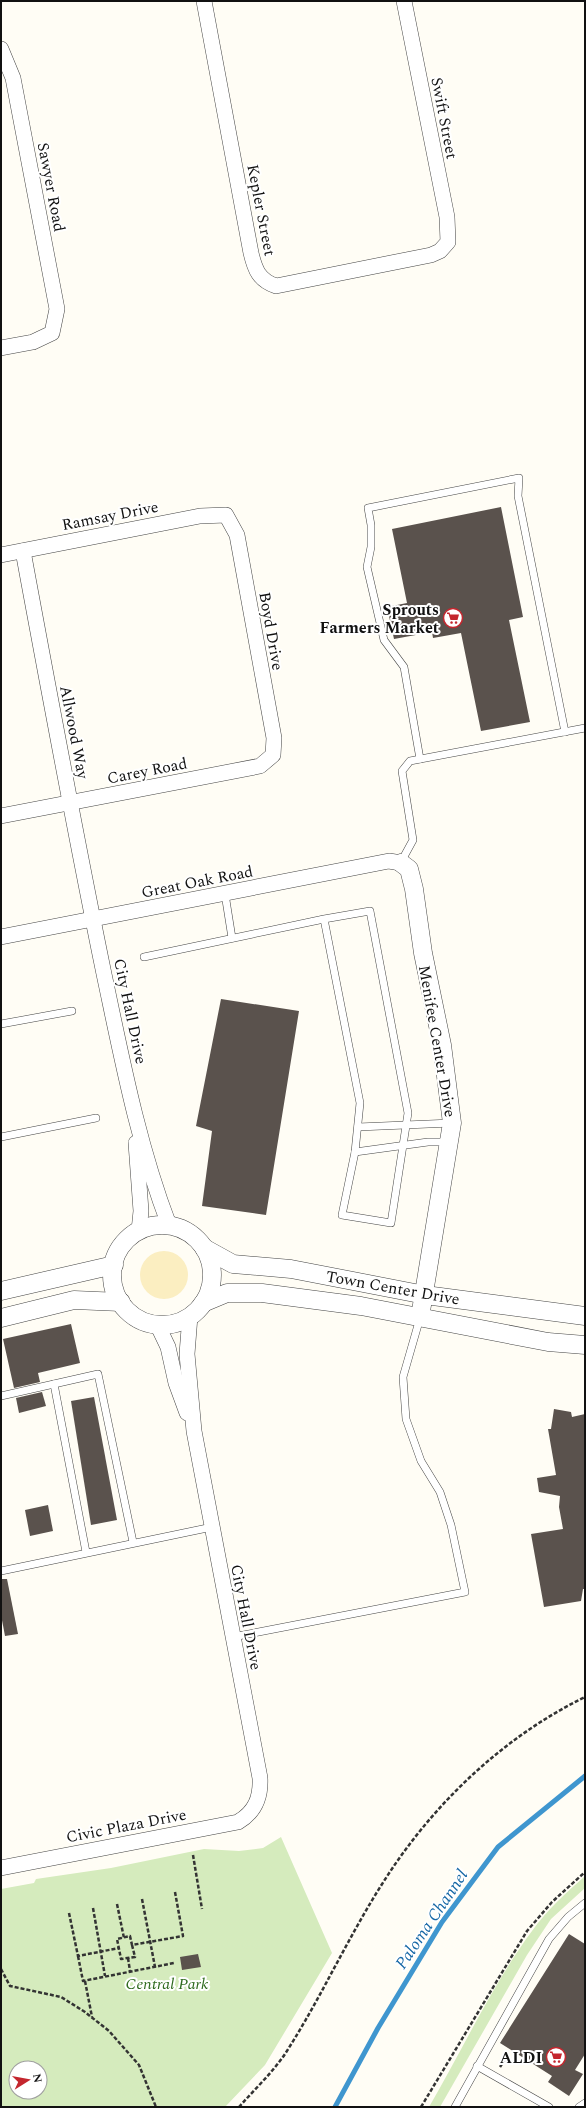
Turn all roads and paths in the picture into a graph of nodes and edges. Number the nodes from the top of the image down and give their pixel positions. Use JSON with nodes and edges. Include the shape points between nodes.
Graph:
{"nodes":[{"id":1,"x":204,"y":1,"type":"edge"},
{"id":2,"x":404,"y":1,"type":"edge"},
{"id":3,"x":1,"y":50,"type":"edge"},
{"id":4,"x":448,"y":242,"type":"joint"},
{"id":5,"x":1,"y":348,"type":"edge"},
{"id":6,"x":226,"y":515,"type":"joint"},
{"id":7,"x":23,"y":551,"type":"junction"},
{"id":8,"x":1,"y":555,"type":"edge"},
{"id":9,"x":585,"y":728,"type":"edge"},
{"id":10,"x":565,"y":732,"type":"junction"},
{"id":11,"x":273,"y":755,"type":"joint"},
{"id":12,"x":420,"y":759,"type":"junction"},
{"id":13,"x":70,"y":804,"type":"junction"},
{"id":14,"x":1,"y":816,"type":"edge"},
{"id":15,"x":401,"y":862,"type":"junction"},
{"id":16,"x":225,"y":894,"type":"junction"},
{"id":17,"x":324,"y":919,"type":"junction"},
{"id":18,"x":93,"y":920,"type":"junction"},
{"id":19,"x":1,"y":937,"type":"edge"},
{"id":20,"x":232,"y":938,"type":"junction"},
{"id":21,"x":144,"y":957,"type":"dead end"},
{"id":22,"x":72,"y":1011,"type":"dead end"},
{"id":23,"x":1,"y":1024,"type":"edge"},
{"id":24,"x":133,"y":1110,"type":"junction"},
{"id":25,"x":96,"y":1118,"type":"dead end"},
{"id":26,"x":452,"y":1123,"type":"junction"},
{"id":27,"x":406,"y":1124,"type":"junction"},
{"id":28,"x":358,"y":1127,"type":"junction"},
{"id":29,"x":1,"y":1137,"type":"edge"},
{"id":30,"x":450,"y":1142,"type":"junction"},
{"id":31,"x":403,"y":1145,"type":"junction"},
{"id":32,"x":355,"y":1152,"type":"junction"},
{"id":33,"x":169,"y":1226,"type":"junction"},
{"id":34,"x":139,"y":1231,"type":"junction"},
{"id":35,"x":204,"y":1248,"type":"junction"},
{"id":36,"x":114,"y":1265,"type":"junction"},
{"id":37,"x":1,"y":1291,"type":"edge"},
{"id":38,"x":424,"y":1295,"type":"junction"},
{"id":39,"x":121,"y":1302,"type":"junction"},
{"id":40,"x":203,"y":1303,"type":"junction"},
{"id":41,"x":190,"y":1316,"type":"junction"},
{"id":42,"x":585,"y":1316,"type":"edge"},
{"id":43,"x":420,"y":1317,"type":"junction"},
{"id":44,"x":1,"y":1318,"type":"edge"},
{"id":45,"x":157,"y":1324,"type":"junction"},
{"id":46,"x":585,"y":1345,"type":"edge"},
{"id":47,"x":54,"y":1384,"type":"junction"},
{"id":48,"x":1,"y":1396,"type":"edge"},
{"id":49,"x":194,"y":1431,"type":"junction"},
{"id":50,"x":212,"y":1527,"type":"junction"},
{"id":51,"x":133,"y":1542,"type":"junction"},
{"id":52,"x":86,"y":1552,"type":"junction"},
{"id":53,"x":1,"y":1571,"type":"edge"},
{"id":54,"x":233,"y":1637,"type":"junction"},
{"id":55,"x":585,"y":1697,"type":"edge"},
{"id":56,"x":254,"y":1809,"type":"joint"},
{"id":57,"x":193,"y":1855,"type":"dead end"},
{"id":58,"x":1,"y":1868,"type":"edge"},
{"id":59,"x":585,"y":1872,"type":"edge"},
{"id":60,"x":175,"y":1892,"type":"dead end"},
{"id":61,"x":142,"y":1899,"type":"dead end"},
{"id":62,"x":585,"y":1903,"type":"edge"},
{"id":63,"x":117,"y":1904,"type":"dead end"},
{"id":64,"x":93,"y":1908,"type":"dead end"},
{"id":65,"x":202,"y":1909,"type":"dead end"},
{"id":66,"x":69,"y":1913,"type":"dead end"},
{"id":67,"x":124,"y":1938,"type":"junction"},
{"id":68,"x":150,"y":1942,"type":"junction"},
{"id":69,"x":132,"y":1946,"type":"junction"},
{"id":70,"x":119,"y":1948,"type":"junction"},
{"id":71,"x":101,"y":1952,"type":"junction"},
{"id":72,"x":78,"y":1956,"type":"junction"},
{"id":73,"x":128,"y":1958,"type":"junction"},
{"id":74,"x":174,"y":1963,"type":"dead end"},
{"id":75,"x":155,"y":1966,"type":"junction"},
{"id":76,"x":1,"y":1969,"type":"edge"},
{"id":77,"x":130,"y":1972,"type":"junction"},
{"id":78,"x":106,"y":1976,"type":"junction"},
{"id":79,"x":85,"y":1981,"type":"junction"},
{"id":80,"x":92,"y":2018,"type":"junction"},
{"id":81,"x":477,"y":2066,"type":"junction"},
{"id":82,"x":585,"y":2103,"type":"edge"},
{"id":83,"x":156,"y":2107,"type":"edge"},
{"id":84,"x":239,"y":2107,"type":"edge"},
{"id":85,"x":421,"y":2107,"type":"edge"},
{"id":86,"x":455,"y":2107,"type":"edge"},
{"id":87,"x":549,"y":2107,"type":"edge"},
{"id":88,"x":579,"y":2107,"type":"edge"}],
"edges":[{"from":1,"to":4,"type":"street","name":"Kepler Street","via":[[251,253],[256,271],[265,282],[276,286],[431,255],[440,251]]},
{"from":2,"to":4,"type":"street","name":"Swift Street","via":[[447,217]]},
{"from":3,"to":5,"type":"street","name":"Sawyer Road","via":[[13,78],[57,309],[52,333],[33,342]]},
{"from":6,"to":7,"type":"street","name":"Ramsay Drive","via":[[200,516]]},
{"from":6,"to":11,"type":"street","name":"Boyd Drive","via":[[237,535],[274,738]]},
{"from":7,"to":8,"type":"street","name":"Ramsay Drive"},
{"from":7,"to":13,"type":"street","name":"Allwood Way"},
{"from":9,"to":10,"type":"lane"},
{"from":10,"to":12,"type":"lane"},
{"from":10,"to":12,"type":"lane","via":[[518,496],[519,478],[368,508],[371,547],[367,567],[384,640],[404,667]]},
{"from":11,"to":13,"type":"street","name":"Carey Road","via":[[260,766]]},
{"from":12,"to":15,"type":"lane","via":[[410,761],[402,772],[413,840]]},
{"from":13,"to":14,"type":"street","name":"Carey Road"},
{"from":13,"to":18,"type":"street","name":"Allwood Way"},
{"from":15,"to":16,"type":"street","name":"Great Oak Road","via":[[389,861]]},
{"from":15,"to":26,"type":"street","name":"Menifee Center Drive","via":[[409,869],[414,889],[423,952],[442,1045]]},
{"from":16,"to":18,"type":"street","name":"Great Oak Road"},
{"from":16,"to":20,"type":"lane"},
{"from":17,"to":20,"type":"lane"},
{"from":17,"to":27,"type":"lane","via":[[370,911],[408,1113]]},
{"from":17,"to":28,"type":"lane","via":[[360,1102]]},
{"from":18,"to":19,"type":"street","name":"Great Oak Road"},
{"from":18,"to":24,"type":"street","name":"City Hall Drive"},
{"from":20,"to":21,"type":"lane"},
{"from":22,"to":23,"type":"lane"},
{"from":24,"to":33,"type":"street","name":"City Hall Drive"},
{"from":24,"to":34,"type":"street","name":"City Hall Drive","via":[[142,1211]]},
{"from":25,"to":29,"type":"lane"},
{"from":26,"to":27,"type":"lane"},
{"from":26,"to":30,"type":"street","name":"Menifee Center Drive"},
{"from":27,"to":28,"type":"lane"},
{"from":27,"to":31,"type":"lane"},
{"from":28,"to":32,"type":"lane"},
{"from":30,"to":31,"type":"lane"},
{"from":30,"to":38,"type":"street","name":"Menifee Center Drive"},
{"from":31,"to":32,"type":"lane"},
{"from":31,"to":32,"type":"lane","via":[[391,1223],[342,1215]]},
{"from":33,"to":34,"type":"street","name":"Town Center Drive","via":[[154,1226]]},
{"from":33,"to":35,"type":"street","name":"Town Center Drive","via":[[191,1234]]},
{"from":34,"to":36,"type":"street","name":"Town Center Drive","via":[[123,1245]]},
{"from":35,"to":38,"type":"street","name":"Town Center Drive","via":[[233,1264],[291,1269]]},
{"from":35,"to":40,"type":"street","name":"Town Center Drive","via":[[210,1261],[212,1275],[210,1290]]},
{"from":36,"to":37,"type":"street"},
{"from":36,"to":39,"type":"street","name":"Town Center Drive","via":[[113,1280]]},
{"from":38,"to":42,"type":"street","name":"Town Center Drive"},
{"from":38,"to":43,"type":"street","name":"Menifee Center Drive"},
{"from":39,"to":44,"type":"street","via":[[74,1300]]},
{"from":39,"to":45,"type":"street","name":"Town Center Drive","via":[[136,1317]]},
{"from":40,"to":41,"type":"street","name":"Town Center Drive"},
{"from":40,"to":43,"type":"street","name":"Town Center Drive","via":[[227,1293],[262,1293],[361,1306]]},
{"from":41,"to":45,"type":"street","name":"Town Center Drive","via":[[178,1322]]},
{"from":41,"to":49,"type":"street","name":"City Hall Drive","via":[[187,1354]]},
{"from":43,"to":46,"type":"street","name":"Town Center Drive","via":[[548,1342]]},
{"from":43,"to":54,"type":"lane","via":[[403,1377],[406,1419],[421,1461],[440,1492],[451,1525],[464,1592]]},
{"from":45,"to":49,"type":"street","name":"City Hall Drive","via":[[168,1346],[176,1383]]},
{"from":47,"to":48,"type":"lane"},
{"from":47,"to":51,"type":"lane","via":[[98,1374]]},
{"from":47,"to":52,"type":"lane"},
{"from":49,"to":50,"type":"street","name":"City Hall Drive"},
{"from":50,"to":51,"type":"lane"},
{"from":50,"to":54,"type":"street","name":"City Hall Drive"},
{"from":51,"to":52,"type":"lane"},
{"from":52,"to":53,"type":"lane"},
{"from":54,"to":56,"type":"street","name":"City Hall Drive","via":[[260,1778],[260,1789]]},
{"from":55,"to":84,"type":"path","via":[[560,1709],[484,1762],[414,1837],[384,1881],[284,2055]]},
{"from":56,"to":58,"type":"street","name":"Civic Plaza Drive","via":[[238,1822]]},
{"from":57,"to":65,"type":"path"},
{"from":59,"to":85,"type":"path","via":[[552,1902],[527,1931]]},
{"from":60,"to":68,"type":"path","via":[[183,1936]]},
{"from":61,"to":68,"type":"path"},
{"from":62,"to":81,"type":"lane","via":[[549,1938]]},
{"from":63,"to":67,"type":"path"},
{"from":64,"to":71,"type":"path"},
{"from":66,"to":72,"type":"path"},
{"from":67,"to":69,"type":"path","via":[[130,1936]]},
{"from":67,"to":70,"type":"path","via":[[117,1939]]},
{"from":68,"to":69,"type":"path"},
{"from":68,"to":75,"type":"path"},
{"from":69,"to":73,"type":"path","via":[[135,1957]]},
{"from":70,"to":71,"type":"path"},
{"from":70,"to":73,"type":"path","via":[[121,1959]]},
{"from":71,"to":72,"type":"path"},
{"from":71,"to":78,"type":"path"},
{"from":72,"to":79,"type":"path"},
{"from":73,"to":77,"type":"path"},
{"from":74,"to":75,"type":"path"},
{"from":75,"to":77,"type":"path"},
{"from":76,"to":80,"type":"path","via":[[10,1986],[62,1997]]},
{"from":77,"to":78,"type":"path"},
{"from":78,"to":79,"type":"path"},
{"from":79,"to":80,"type":"path"},
{"from":80,"to":83,"type":"path","via":[[109,2031],[139,2065]]},
{"from":81,"to":86,"type":"lane"},
{"from":81,"to":87,"type":"lane"},
{"from":82,"to":88,"type":"lane"}]}
